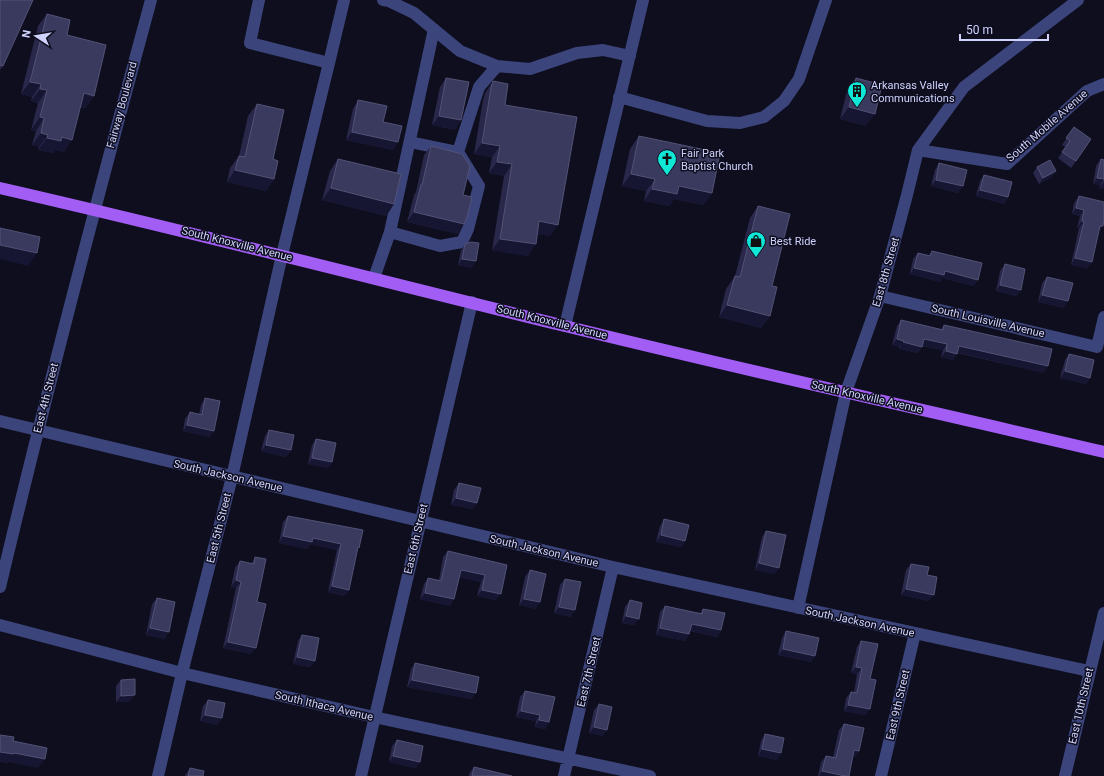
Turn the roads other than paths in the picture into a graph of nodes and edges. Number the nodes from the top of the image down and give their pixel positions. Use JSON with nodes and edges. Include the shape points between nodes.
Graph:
{"nodes":[{"id":1,"x":151,"y":0,"type":"edge"},
{"id":2,"x":260,"y":0,"type":"edge"},
{"id":3,"x":344,"y":0,"type":"edge"},
{"id":4,"x":384,"y":0,"type":"edge"},
{"id":5,"x":643,"y":0,"type":"edge"},
{"id":6,"x":826,"y":0,"type":"edge"},
{"id":7,"x":1078,"y":0,"type":"edge"},
{"id":8,"x":434,"y":29,"type":"junction"},
{"id":9,"x":630,"y":56,"type":"junction"},
{"id":10,"x":329,"y":63,"type":"junction"},
{"id":11,"x":497,"y":66,"type":"junction"},
{"id":12,"x":1104,"y":84,"type":"edge"},
{"id":13,"x":619,"y":97,"type":"junction"},
{"id":14,"x":410,"y":142,"type":"junction"},
{"id":15,"x":918,"y":150,"type":"junction"},
{"id":16,"x":458,"y":152,"type":"junction"},
{"id":17,"x":0,"y":188,"type":"edge"},
{"id":18,"x":94,"y":209,"type":"junction"},
{"id":19,"x":390,"y":232,"type":"junction"},
{"id":20,"x":282,"y":255,"type":"junction"},
{"id":21,"x":374,"y":278,"type":"junction"},
{"id":22,"x":880,"y":296,"type":"junction"},
{"id":23,"x":472,"y":302,"type":"junction"},
{"id":24,"x":1104,"y":317,"type":"edge"},
{"id":25,"x":565,"y":326,"type":"junction"},
{"id":26,"x":846,"y":392,"type":"junction"},
{"id":27,"x":0,"y":421,"type":"edge"},
{"id":28,"x":37,"y":430,"type":"junction"},
{"id":29,"x":1104,"y":452,"type":"edge"},
{"id":30,"x":232,"y":477,"type":"junction"},
{"id":31,"x":420,"y":521,"type":"junction"},
{"id":32,"x":613,"y":567,"type":"junction"},
{"id":33,"x":0,"y":587,"type":"edge"},
{"id":34,"x":798,"y":608,"type":"junction"},
{"id":35,"x":1104,"y":613,"type":"edge"},
{"id":36,"x":0,"y":625,"type":"edge"},
{"id":37,"x":915,"y":634,"type":"junction"},
{"id":38,"x":1089,"y":671,"type":"junction"},
{"id":39,"x":182,"y":673,"type":"junction"},
{"id":40,"x":374,"y":717,"type":"junction"},
{"id":41,"x":568,"y":759,"type":"junction"},
{"id":42,"x":158,"y":776,"type":"edge"},
{"id":43,"x":361,"y":776,"type":"edge"},
{"id":44,"x":564,"y":776,"type":"edge"},
{"id":45,"x":650,"y":776,"type":"edge"},
{"id":46,"x":882,"y":776,"type":"edge"},
{"id":47,"x":1065,"y":776,"type":"edge"}],
"edges":[{"from":1,"to":18,"type":"street","name":"Fairway Boulevard"},
{"from":2,"to":10,"type":"street","via":[[250,43]]},
{"from":3,"to":10,"type":"street","name":"East 5th Street"},
{"from":4,"to":8,"type":"street","via":[[414,13]]},
{"from":5,"to":9,"type":"street"},
{"from":6,"to":13,"type":"street","via":[[800,79],[784,101],[764,117],[740,123],[707,121]]},
{"from":7,"to":15,"type":"street","name":"East 8th Street","via":[[964,87]]},
{"from":8,"to":11,"type":"street","via":[[460,51]]},
{"from":8,"to":14,"type":"street"},
{"from":9,"to":11,"type":"street","via":[[603,50],[577,53],[530,69]]},
{"from":9,"to":13,"type":"street"},
{"from":10,"to":20,"type":"street","name":"East 5th Street"},
{"from":11,"to":16,"type":"street","via":[[479,87]]},
{"from":12,"to":15,"type":"street","name":"South Mobile Avenue","via":[[1087,91],[1007,164]]},
{"from":13,"to":25,"type":"street"},
{"from":14,"to":16,"type":"street"},
{"from":14,"to":19,"type":"street"},
{"from":15,"to":22,"type":"street","name":"East 8th Street"},
{"from":16,"to":19,"type":"street","via":[[479,186],[462,242],[440,246]]},
{"from":17,"to":18,"type":"main road","name":"South Knoxville Avenue"},
{"from":18,"to":20,"type":"main road","name":"South Knoxville Avenue"},
{"from":18,"to":28,"type":"street","name":"East 4th Street"},
{"from":19,"to":21,"type":"street"},
{"from":20,"to":21,"type":"main road","name":"South Knoxville Avenue"},
{"from":20,"to":30,"type":"street","name":"East 5th Street"},
{"from":21,"to":23,"type":"main road","name":"South Knoxville Avenue"},
{"from":22,"to":24,"type":"street","name":"South Louisville Avenue","via":[[1097,347]]},
{"from":22,"to":26,"type":"street","name":"East 8th Street"},
{"from":23,"to":25,"type":"main road","name":"South Knoxville Avenue"},
{"from":23,"to":31,"type":"street","name":"East 6th Street"},
{"from":25,"to":26,"type":"main road","name":"South Knoxville Avenue"},
{"from":26,"to":29,"type":"main road","name":"South Knoxville Avenue"},
{"from":26,"to":34,"type":"street","name":"East 8th Street"},
{"from":27,"to":28,"type":"street","name":"South Jackson Avenue"},
{"from":28,"to":30,"type":"street","name":"South Jackson Avenue"},
{"from":28,"to":33,"type":"street","name":"East 4th Street"},
{"from":30,"to":31,"type":"street","name":"South Jackson Avenue"},
{"from":30,"to":39,"type":"street","name":"East 5th Street"},
{"from":31,"to":32,"type":"street","name":"South Jackson Avenue"},
{"from":31,"to":40,"type":"street","name":"East 6th Street"},
{"from":32,"to":34,"type":"street","name":"South Jackson Avenue"},
{"from":32,"to":41,"type":"street","name":"East 7th Street"},
{"from":34,"to":37,"type":"street","name":"South Jackson Avenue"},
{"from":35,"to":38,"type":"street","name":"East 10th Street"},
{"from":36,"to":39,"type":"street","name":"South Ithaca Avenue"},
{"from":37,"to":38,"type":"street","name":"South Jackson Avenue"},
{"from":37,"to":46,"type":"street","name":"East 9th Street"},
{"from":38,"to":47,"type":"street","name":"East 10th Street"},
{"from":39,"to":40,"type":"street","name":"South Ithaca Avenue"},
{"from":39,"to":42,"type":"street","name":"East 5th Street"},
{"from":40,"to":41,"type":"street","name":"South Ithaca Avenue"},
{"from":40,"to":43,"type":"street","name":"East 6th Street"},
{"from":41,"to":44,"type":"street","name":"East 7th Street"},
{"from":41,"to":45,"type":"street","name":"South Ithaca Avenue"}]}
